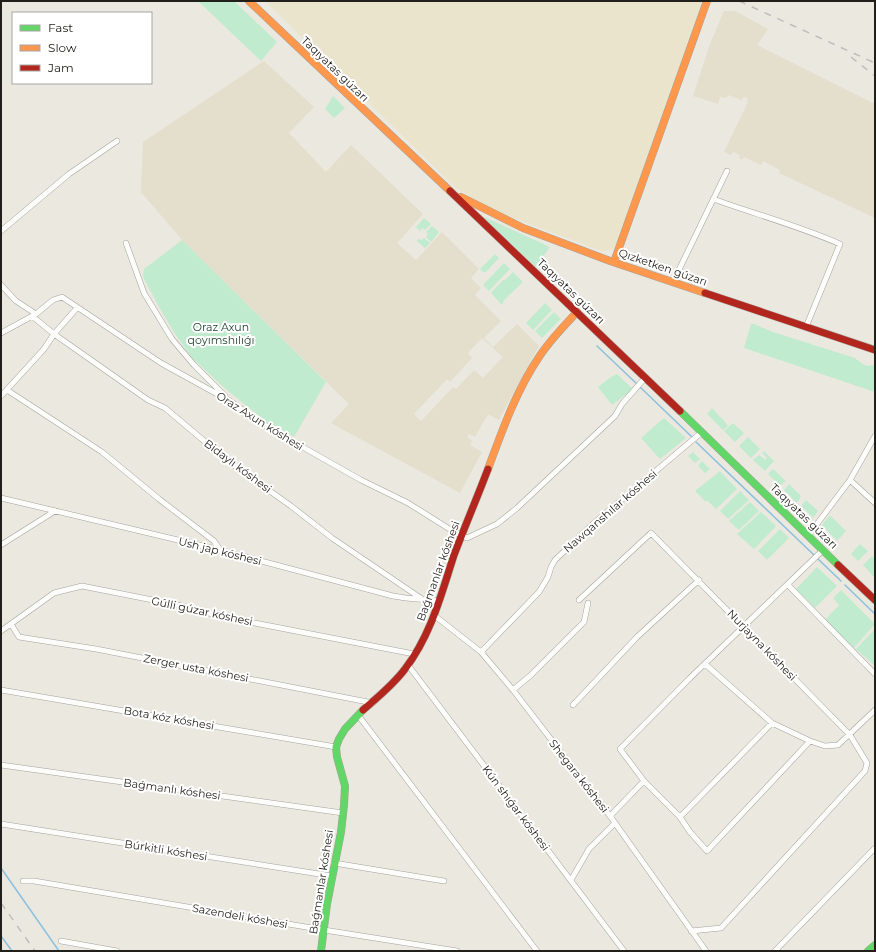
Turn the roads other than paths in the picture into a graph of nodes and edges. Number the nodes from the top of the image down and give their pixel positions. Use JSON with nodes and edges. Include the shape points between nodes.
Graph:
{"nodes":[{"id":1,"x":248,"y":1,"type":"edge"},
{"id":2,"x":708,"y":1,"type":"edge"},
{"id":3,"x":117,"y":141,"type":"dead end"},
{"id":4,"x":727,"y":171,"type":"dead end"},
{"id":5,"x":450,"y":192,"type":"junction"},
{"id":6,"x":713,"y":199,"type":"junction"},
{"id":7,"x":1,"y":231,"type":"edge"},
{"id":8,"x":126,"y":243,"type":"dead end"},
{"id":9,"x":614,"y":262,"type":"junction"},
{"id":10,"x":673,"y":282,"type":"junction"},
{"id":11,"x":1,"y":285,"type":"edge"},
{"id":12,"x":77,"y":308,"type":"junction"},
{"id":13,"x":577,"y":312,"type":"junction"},
{"id":14,"x":34,"y":315,"type":"junction"},
{"id":15,"x":806,"y":327,"type":"junction"},
{"id":16,"x":1,"y":332,"type":"edge"},
{"id":17,"x":54,"y":334,"type":"junction"},
{"id":18,"x":875,"y":350,"type":"edge"},
{"id":19,"x":645,"y":378,"type":"junction"},
{"id":20,"x":7,"y":390,"type":"junction"},
{"id":21,"x":1,"y":396,"type":"edge"},
{"id":22,"x":230,"y":401,"type":"junction"},
{"id":23,"x":702,"y":432,"type":"junction"},
{"id":24,"x":875,"y":436,"type":"edge"},
{"id":25,"x":850,"y":480,"type":"junction"},
{"id":26,"x":1,"y":498,"type":"edge"},
{"id":27,"x":875,"y":503,"type":"edge"},
{"id":28,"x":55,"y":511,"type":"junction"},
{"id":29,"x":462,"y":535,"type":"junction"},
{"id":30,"x":808,"y":536,"type":"junction"},
{"id":31,"x":1,"y":545,"type":"edge"},
{"id":32,"x":220,"y":550,"type":"junction"},
{"id":33,"x":823,"y":550,"type":"junction"},
{"id":34,"x":698,"y":580,"type":"junction"},
{"id":35,"x":788,"y":585,"type":"junction"},
{"id":36,"x":422,"y":599,"type":"junction"},
{"id":37,"x":579,"y":600,"type":"dead end"},
{"id":38,"x":875,"y":600,"type":"edge"},
{"id":39,"x":439,"y":601,"type":"junction"},
{"id":40,"x":588,"y":603,"type":"dead end"},
{"id":41,"x":435,"y":616,"type":"junction"},
{"id":42,"x":11,"y":624,"type":"junction"},
{"id":43,"x":744,"y":627,"type":"junction"},
{"id":44,"x":1,"y":631,"type":"edge"},
{"id":45,"x":481,"y":652,"type":"junction"},
{"id":46,"x":414,"y":654,"type":"junction"},
{"id":47,"x":705,"y":664,"type":"junction"},
{"id":48,"x":408,"y":665,"type":"junction"},
{"id":49,"x":875,"y":674,"type":"edge"},
{"id":50,"x":1,"y":690,"type":"edge"},
{"id":51,"x":513,"y":690,"type":"junction"},
{"id":52,"x":373,"y":703,"type":"junction"},
{"id":53,"x":573,"y":705,"type":"dead end"},
{"id":54,"x":875,"y":710,"type":"edge"},
{"id":55,"x":870,"y":715,"type":"junction"},
{"id":56,"x":358,"y":716,"type":"junction"},
{"id":57,"x":875,"y":720,"type":"edge"},
{"id":58,"x":772,"y":723,"type":"junction"},
{"id":59,"x":850,"y":735,"type":"junction"},
{"id":60,"x":810,"y":741,"type":"junction"},
{"id":61,"x":336,"y":747,"type":"junction"},
{"id":62,"x":1,"y":765,"type":"edge"},
{"id":63,"x":644,"y":781,"type":"junction"},
{"id":64,"x":343,"y":813,"type":"junction"},
{"id":65,"x":610,"y":816,"type":"junction"},
{"id":66,"x":680,"y":817,"type":"junction"},
{"id":67,"x":615,"y":823,"type":"junction"},
{"id":68,"x":1,"y":824,"type":"edge"},
{"id":69,"x":875,"y":848,"type":"edge"},
{"id":70,"x":334,"y":863,"type":"junction"},
{"id":71,"x":332,"y":876,"type":"junction"},
{"id":72,"x":23,"y":880,"type":"dead end"},
{"id":73,"x":571,"y":880,"type":"junction"},
{"id":74,"x":444,"y":881,"type":"dead end"},
{"id":75,"x":324,"y":930,"type":"junction"},
{"id":76,"x":691,"y":931,"type":"junction"},
{"id":77,"x":61,"y":941,"type":"dead end"},
{"id":78,"x":875,"y":945,"type":"edge"},
{"id":79,"x":117,"y":951,"type":"edge"},
{"id":80,"x":321,"y":951,"type":"edge"},
{"id":81,"x":457,"y":951,"type":"edge"},
{"id":82,"x":537,"y":951,"type":"edge"},
{"id":83,"x":624,"y":951,"type":"edge"},
{"id":84,"x":706,"y":951,"type":"edge"},
{"id":85,"x":775,"y":951,"type":"edge"},
{"id":86,"x":868,"y":951,"type":"edge"}],
"edges":[{"from":1,"to":5,"type":"main road","name":"Taqıyatas gúzarı"},
{"from":2,"to":9,"type":"main road"},
{"from":3,"to":7,"type":"street","via":[[69,174]]},
{"from":4,"to":6,"type":"street"},
{"from":5,"to":9,"type":"main road","name":"Qızketken gúzarı","via":[[523,228]]},
{"from":5,"to":13,"type":"main road","name":"Taqıyatas gúzarı"},
{"from":6,"to":10,"type":"street"},
{"from":6,"to":15,"type":"street","via":[[814,232],[840,244]]},
{"from":8,"to":22,"type":"street","via":[[144,293],[172,339]]},
{"from":9,"to":10,"type":"main road","name":"Qızketken gúzarı"},
{"from":10,"to":15,"type":"main road","name":"Qızketken gúzarı"},
{"from":11,"to":14,"type":"street","name":"Bidaylı kóshesi"},
{"from":12,"to":14,"type":"street","name":"Oraz Axun kóshesi","via":[[62,297],[53,300]]},
{"from":12,"to":17,"type":"street"},
{"from":12,"to":22,"type":"street","name":"Oraz Axun kóshesi","via":[[161,364]]},
{"from":13,"to":19,"type":"main road","name":"Taqıyatas gúzarı"},
{"from":13,"to":29,"type":"main road","name":"Baǵmanlar kóshesi","via":[[541,353],[528,374],[502,429]]},
{"from":14,"to":16,"type":"street"},
{"from":14,"to":17,"type":"street","name":"Bidaylı kóshesi"},
{"from":15,"to":18,"type":"main road","name":"Qızketken gúzarı"},
{"from":17,"to":20,"type":"street"},
{"from":17,"to":36,"type":"street","name":"Bidaylı kóshesi","via":[[148,400],[166,408],[228,461],[332,538]]},
{"from":19,"to":23,"type":"main road","name":"Taqıyatas gúzarı"},
{"from":19,"to":29,"type":"street","via":[[622,404],[616,416],[517,508],[497,524],[467,538]]},
{"from":20,"to":21,"type":"street"},
{"from":20,"to":32,"type":"street","via":[[102,452],[214,541]]},
{"from":22,"to":29,"type":"street","name":"Oraz Axun kóshesi","via":[[269,428]]},
{"from":23,"to":30,"type":"main road","name":"Taqıyatas gúzarı"},
{"from":23,"to":45,"type":"street","name":"Nawqanshılar kóshesi","via":[[593,524],[555,560],[539,592]]},
{"from":24,"to":25,"type":"street"},
{"from":25,"to":27,"type":"street"},
{"from":25,"to":30,"type":"street"},
{"from":26,"to":28,"type":"street","name":"Ush jap kóshesi"},
{"from":28,"to":31,"type":"street"},
{"from":28,"to":32,"type":"street","name":"Ush jap kóshesi"},
{"from":29,"to":39,"type":"main road","name":"Baǵmanlar kóshesi"},
{"from":30,"to":33,"type":"main road","name":"Taqıyatas gúzarı"},
{"from":32,"to":36,"type":"street","name":"Ush jap kóshesi","via":[[393,596]]},
{"from":33,"to":35,"type":"street"},
{"from":33,"to":38,"type":"main road","name":"Taqıyatas gúzarı"},
{"from":34,"to":37,"type":"street","name":"Nurjayna kóshesi","via":[[651,533]]},
{"from":34,"to":43,"type":"street","name":"Nurjayna kóshesi"},
{"from":34,"to":53,"type":"street","via":[[636,637]]},
{"from":35,"to":43,"type":"street"},
{"from":35,"to":49,"type":"street"},
{"from":36,"to":39,"type":"street","name":"Ush jap kóshesi"},
{"from":39,"to":41,"type":"main road","name":"Baǵmanlar kóshesi"},
{"from":40,"to":51,"type":"street","via":[[584,622]]},
{"from":41,"to":45,"type":"street","name":"Shegara kóshesi"},
{"from":41,"to":46,"type":"main road","name":"Baǵmanlar kóshesi"},
{"from":42,"to":44,"type":"street","name":"Gúlli gúzar kóshesi"},
{"from":42,"to":46,"type":"street","name":"Gúlli gúzar kóshesi","via":[[54,593],[82,586]]},
{"from":42,"to":52,"type":"street","name":"Zerger usta kóshesi","via":[[18,637],[96,648]]},
{"from":43,"to":47,"type":"street"},
{"from":43,"to":59,"type":"street","name":"Nurjayna kóshesi"},
{"from":45,"to":51,"type":"street","name":"Shegara kóshesi"},
{"from":46,"to":48,"type":"main road","name":"Baǵmanlar kóshesi"},
{"from":47,"to":58,"type":"street"},
{"from":47,"to":63,"type":"street","via":[[620,748]]},
{"from":48,"to":52,"type":"main road","name":"Baǵmanlar kóshesi"},
{"from":48,"to":73,"type":"street","name":"Kún shıǵar kóshesi"},
{"from":50,"to":61,"type":"street","name":"Bota kóz kóshesi"},
{"from":51,"to":65,"type":"street","name":"Shegara kóshesi"},
{"from":52,"to":56,"type":"main road","name":"Baǵmanlar kóshesi"},
{"from":54,"to":55,"type":"street"},
{"from":55,"to":57,"type":"street"},
{"from":55,"to":59,"type":"street"},
{"from":56,"to":61,"type":"main road","name":"Baǵmanlar kóshesi","via":[[340,737]]},
{"from":56,"to":82,"type":"street"},
{"from":58,"to":60,"type":"street"},
{"from":58,"to":66,"type":"street"},
{"from":59,"to":60,"type":"street","via":[[838,745],[832,746]]},
{"from":59,"to":76,"type":"street","name":"Nurjayna kóshesi","via":[[867,763],[864,772],[722,928]]},
{"from":60,"to":66,"type":"street","via":[[707,851]]},
{"from":61,"to":64,"type":"main road","name":"Baǵmanlar kóshesi","via":[[345,782]]},
{"from":62,"to":64,"type":"street","name":"Baǵmanlı kóshesi"},
{"from":63,"to":65,"type":"street"},
{"from":63,"to":66,"type":"street"},
{"from":64,"to":70,"type":"main road","name":"Baǵmanlar kóshesi"},
{"from":65,"to":67,"type":"street","name":"Shegara kóshesi"},
{"from":67,"to":73,"type":"street","via":[[589,849]]},
{"from":67,"to":76,"type":"street","name":"Shegara kóshesi"},
{"from":68,"to":71,"type":"street","name":"Búrkitli kóshesi"},
{"from":69,"to":85,"type":"street"},
{"from":70,"to":71,"type":"main road","name":"Baǵmanlar kóshesi"},
{"from":70,"to":74,"type":"street"},
{"from":71,"to":75,"type":"main road","name":"Baǵmanlar kóshesi"},
{"from":72,"to":75,"type":"street","name":"Sazendeli kóshesi"},
{"from":73,"to":83,"type":"street","name":"Kún shıǵar kóshesi"},
{"from":75,"to":80,"type":"main road","name":"Baǵmanlar kóshesi"},
{"from":75,"to":81,"type":"street","name":"Sazendeli kóshesi"},
{"from":76,"to":84,"type":"street","name":"Shegara kóshesi"},
{"from":77,"to":79,"type":"street"},
{"from":78,"to":86,"type":"main road"}]}
